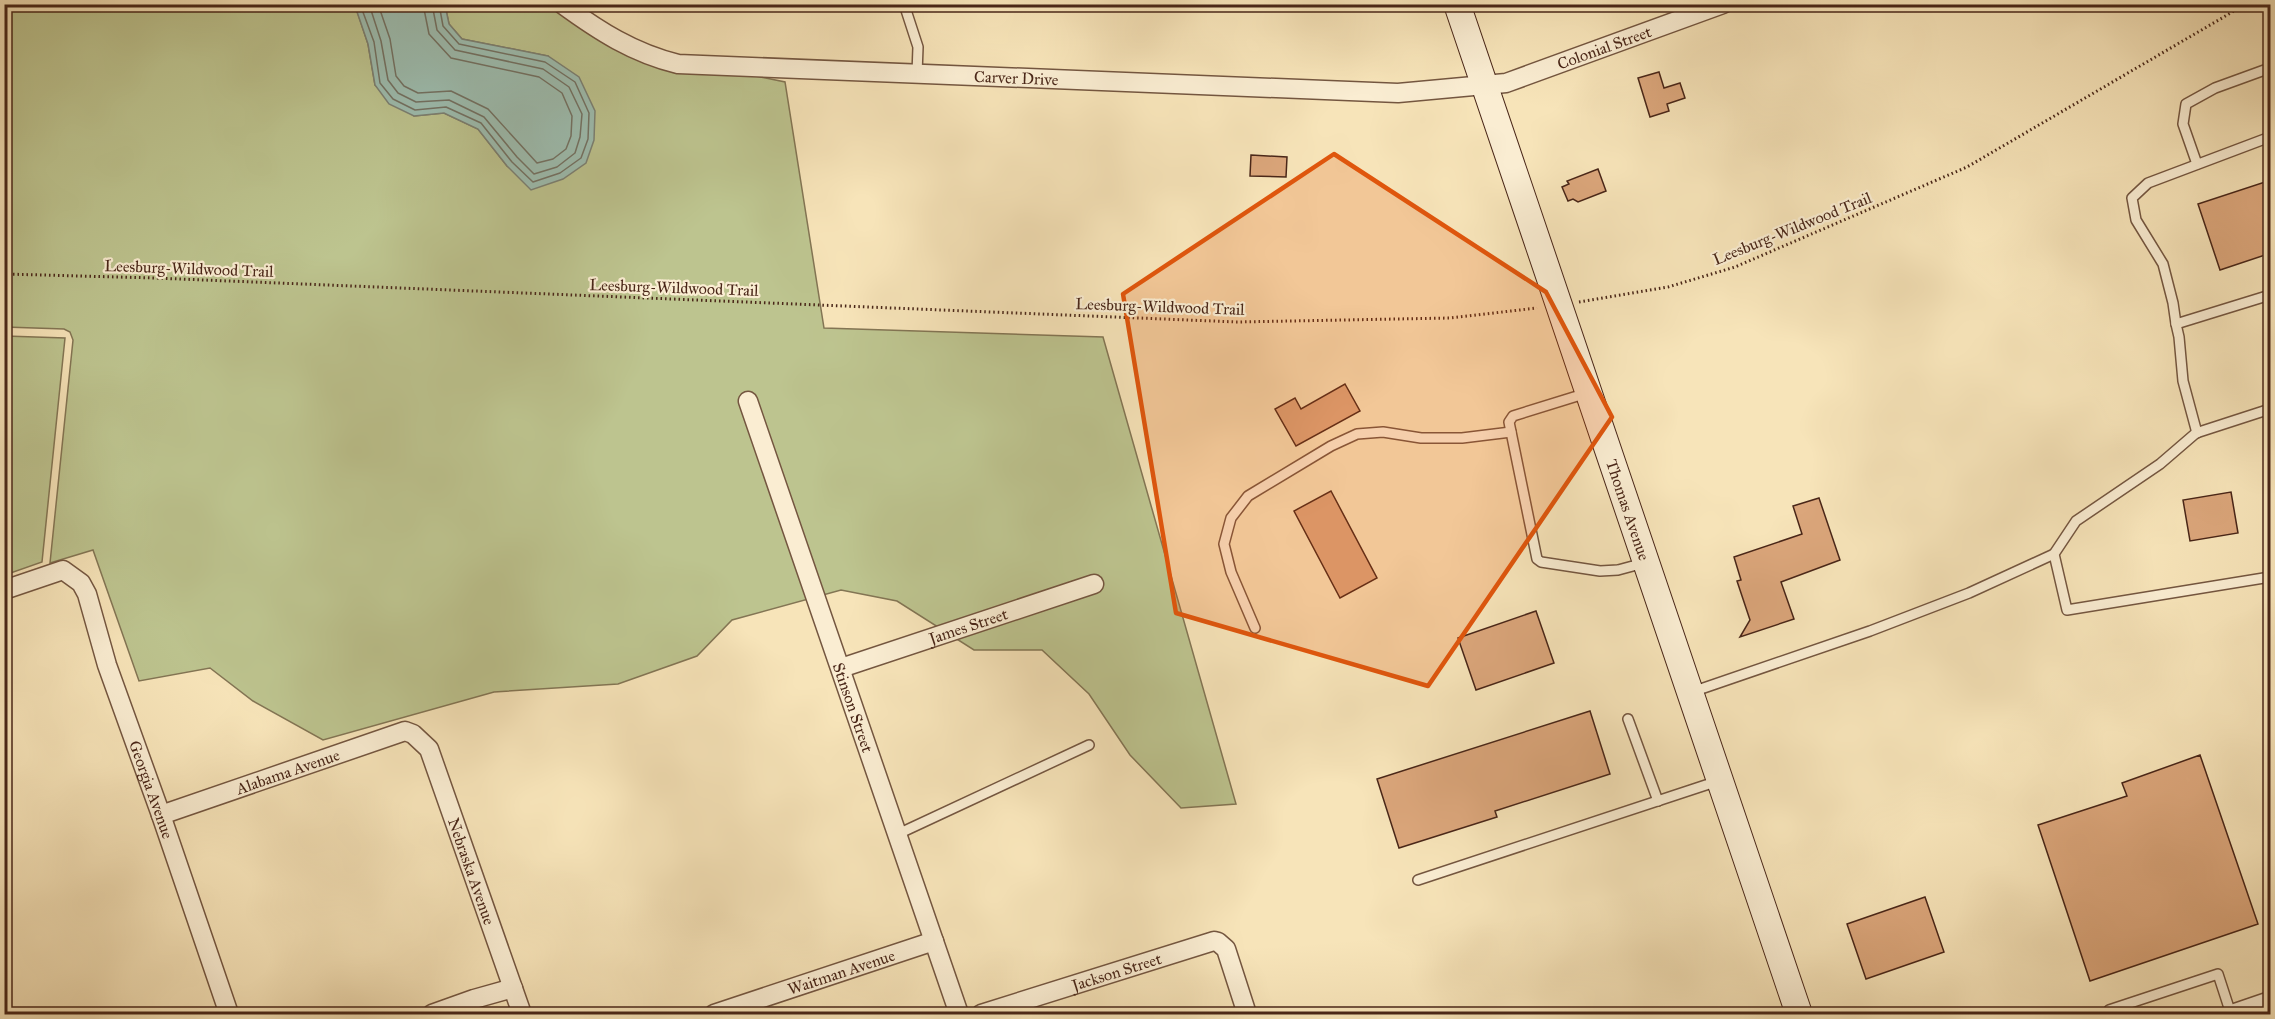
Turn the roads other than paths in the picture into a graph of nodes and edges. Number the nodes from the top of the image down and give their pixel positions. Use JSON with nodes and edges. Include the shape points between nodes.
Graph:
{"nodes":[{"id":1,"x":562,"y":4,"type":"edge"},
{"id":2,"x":904,"y":4,"type":"edge"},
{"id":3,"x":1457,"y":4,"type":"edge"},
{"id":4,"x":1723,"y":4,"type":"edge"},
{"id":5,"x":2271,"y":68,"type":"edge"},
{"id":6,"x":917,"y":74,"type":"junction"},
{"id":7,"x":1484,"y":85,"type":"junction"},
{"id":8,"x":2271,"y":137,"type":"edge"},
{"id":9,"x":2197,"y":164,"type":"junction"},
{"id":10,"x":2271,"y":295,"type":"edge"},
{"id":11,"x":2176,"y":324,"type":"junction"},
{"id":12,"x":1588,"y":393,"type":"junction"},
{"id":13,"x":747,"y":401,"type":"dead end"},
{"id":14,"x":2271,"y":409,"type":"edge"},
{"id":15,"x":1511,"y":432,"type":"junction"},
{"id":16,"x":2197,"y":433,"type":"junction"},
{"id":17,"x":2054,"y":554,"type":"junction"},
{"id":18,"x":1646,"y":563,"type":"junction"},
{"id":19,"x":2271,"y":577,"type":"edge"},
{"id":20,"x":1094,"y":584,"type":"dead end"},
{"id":21,"x":4,"y":590,"type":"edge"},
{"id":22,"x":1255,"y":628,"type":"dead end"},
{"id":23,"x":841,"y":668,"type":"junction"},
{"id":24,"x":1690,"y":693,"type":"junction"},
{"id":25,"x":1628,"y":719,"type":"dead end"},
{"id":26,"x":413,"y":734,"type":"joint"},
{"id":27,"x":1089,"y":745,"type":"dead end"},
{"id":28,"x":1720,"y":780,"type":"junction"},
{"id":29,"x":1658,"y":801,"type":"junction"},
{"id":30,"x":161,"y":815,"type":"junction"},
{"id":31,"x":898,"y":834,"type":"junction"},
{"id":32,"x":1418,"y":880,"type":"dead end"},
{"id":33,"x":934,"y":941,"type":"junction"},
{"id":34,"x":513,"y":988,"type":"junction"},
{"id":35,"x":2271,"y":1001,"type":"edge"},
{"id":36,"x":2109,"y":1010,"type":"dead end"},
{"id":37,"x":229,"y":1014,"type":"edge"},
{"id":38,"x":432,"y":1014,"type":"edge"},
{"id":39,"x":522,"y":1014,"type":"edge"},
{"id":40,"x":714,"y":1014,"type":"edge"},
{"id":41,"x":959,"y":1014,"type":"edge"},
{"id":42,"x":981,"y":1014,"type":"edge"},
{"id":43,"x":1247,"y":1014,"type":"edge"},
{"id":44,"x":1799,"y":1014,"type":"edge"},
{"id":45,"x":2231,"y":1014,"type":"edge"}],
"edges":[{"from":1,"to":6,"type":"street","name":"Carver Drive","via":[[625,46],[678,64]]},
{"from":2,"to":6,"type":"lane","via":[[918,47]]},
{"from":3,"to":7,"type":"street","name":"Thomas Avenue"},
{"from":4,"to":7,"type":"street","name":"Colonial Street","via":[[1506,83]]},
{"from":5,"to":9,"type":"lane","via":[[2215,88],[2186,104],[2183,124]]},
{"from":6,"to":7,"type":"street","name":"Carver Drive","via":[[1398,93]]},
{"from":7,"to":12,"type":"street","name":"Thomas Avenue"},
{"from":8,"to":9,"type":"lane"},
{"from":9,"to":11,"type":"lane","via":[[2148,183],[2132,198],[2136,220],[2163,264]]},
{"from":10,"to":11,"type":"lane"},
{"from":11,"to":16,"type":"lane","via":[[2182,381]]},
{"from":12,"to":15,"type":"lane","via":[[1513,416],[1509,422]]},
{"from":12,"to":18,"type":"street","name":"Thomas Avenue"},
{"from":13,"to":23,"type":"street","name":"Stinson Street"},
{"from":14,"to":16,"type":"lane"},
{"from":15,"to":18,"type":"lane","via":[[1537,559],[1600,571]]},
{"from":15,"to":22,"type":"lane","via":[[1462,438],[1358,434],[1248,496],[1231,518],[1224,544]]},
{"from":16,"to":17,"type":"lane","via":[[2160,464],[2076,521]]},
{"from":17,"to":19,"type":"lane","via":[[2067,610]]},
{"from":17,"to":24,"type":"lane","via":[[1947,602]]},
{"from":18,"to":24,"type":"street","name":"Thomas Avenue"},
{"from":20,"to":23,"type":"street","name":"James Street"},
{"from":21,"to":30,"type":"street","name":"Georgia Avenue","via":[[63,570],[81,583]]},
{"from":23,"to":31,"type":"street","name":"Stinson Street"},
{"from":24,"to":28,"type":"street","name":"Thomas Avenue"},
{"from":25,"to":29,"type":"lane"},
{"from":26,"to":30,"type":"street","name":"Alabama Avenue","via":[[405,731]]},
{"from":26,"to":34,"type":"street","name":"Nebraska Avenue","via":[[429,749]]},
{"from":27,"to":31,"type":"lane"},
{"from":28,"to":29,"type":"lane"},
{"from":28,"to":44,"type":"street","name":"Thomas Avenue"},
{"from":29,"to":32,"type":"lane"},
{"from":30,"to":37,"type":"street","name":"Georgia Avenue"},
{"from":31,"to":33,"type":"street","name":"Stinson Street"},
{"from":33,"to":40,"type":"street","name":"Waitman Avenue"},
{"from":33,"to":41,"type":"street","name":"Stinson Street"},
{"from":34,"to":38,"type":"street"},
{"from":34,"to":39,"type":"street","name":"Nebraska Avenue"},
{"from":35,"to":45,"type":"street"},
{"from":36,"to":45,"type":"lane","via":[[2218,974]]},
{"from":42,"to":43,"type":"street","name":"Jackson Street","via":[[1201,944],[1218,942],[1226,949]]}]}
